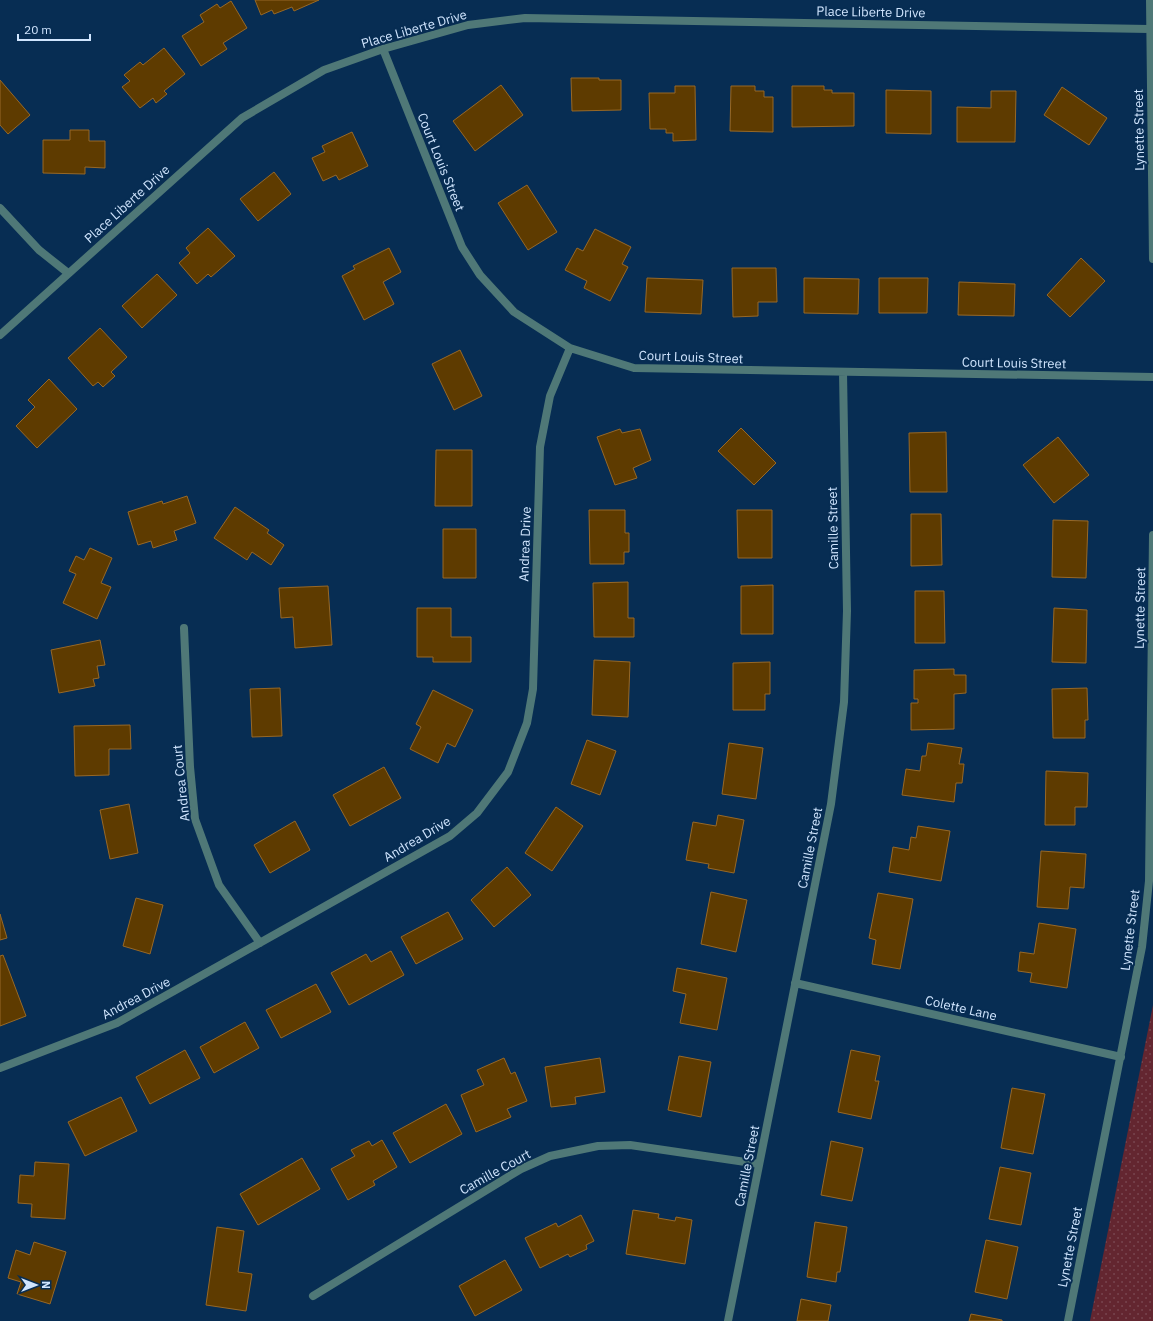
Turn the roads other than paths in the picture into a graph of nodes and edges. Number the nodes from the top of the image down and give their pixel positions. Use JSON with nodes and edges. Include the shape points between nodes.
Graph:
{"nodes":[{"id":1,"x":1150,"y":0,"type":"edge"},
{"id":2,"x":1149,"y":29,"type":"junction"},
{"id":3,"x":383,"y":48,"type":"junction"},
{"id":4,"x":0,"y":208,"type":"edge"},
{"id":5,"x":1153,"y":259,"type":"edge"},
{"id":6,"x":68,"y":273,"type":"junction"},
{"id":7,"x":0,"y":335,"type":"edge"},
{"id":8,"x":570,"y":348,"type":"junction"},
{"id":9,"x":843,"y":372,"type":"junction"},
{"id":10,"x":1153,"y":377,"type":"edge"},
{"id":11,"x":1153,"y":535,"type":"edge"},
{"id":12,"x":184,"y":628,"type":"dead end"},
{"id":13,"x":260,"y":943,"type":"junction"},
{"id":14,"x":796,"y":983,"type":"junction"},
{"id":15,"x":1121,"y":1057,"type":"junction"},
{"id":16,"x":0,"y":1068,"type":"edge"},
{"id":17,"x":759,"y":1164,"type":"junction"},
{"id":18,"x":313,"y":1296,"type":"dead end"},
{"id":19,"x":728,"y":1321,"type":"edge"},
{"id":20,"x":1068,"y":1321,"type":"edge"}],
"edges":[{"from":1,"to":2,"type":"street","name":"Lynette Street"},
{"from":2,"to":3,"type":"street","name":"Place Liberte Drive","via":[[524,18],[468,25]]},
{"from":2,"to":5,"type":"street","name":"Lynette Street"},
{"from":3,"to":6,"type":"street","name":"Place Liberte Drive","via":[[324,70],[242,118]]},
{"from":3,"to":8,"type":"street","name":"Court Louis Street","via":[[462,247],[480,275],[514,312]]},
{"from":4,"to":6,"type":"street","via":[[39,250]]},
{"from":6,"to":7,"type":"street","name":"Place Liberte Drive"},
{"from":8,"to":9,"type":"street","name":"Court Louis Street","via":[[634,368]]},
{"from":8,"to":13,"type":"street","name":"Andrea Drive","via":[[550,396],[540,448],[533,689],[527,723],[508,772],[477,813],[450,836]]},
{"from":9,"to":10,"type":"street","name":"Court Louis Street"},
{"from":9,"to":14,"type":"street","name":"Camille Street","via":[[847,611],[844,702],[831,804]]},
{"from":11,"to":15,"type":"street","name":"Lynette Street","via":[[1149,881],[1142,947]]},
{"from":12,"to":13,"type":"street","name":"Andrea Court","via":[[190,767],[195,819],[219,885]]},
{"from":13,"to":16,"type":"street","name":"Andrea Drive","via":[[117,1023]]},
{"from":14,"to":15,"type":"street","name":"Colette Lane"},
{"from":14,"to":17,"type":"street","name":"Camille Street"},
{"from":15,"to":20,"type":"street","name":"Lynette Street"},
{"from":17,"to":18,"type":"street","name":"Camille Court","via":[[630,1145],[598,1146],[550,1156],[521,1169]]},
{"from":17,"to":19,"type":"street","name":"Camille Street"}]}
